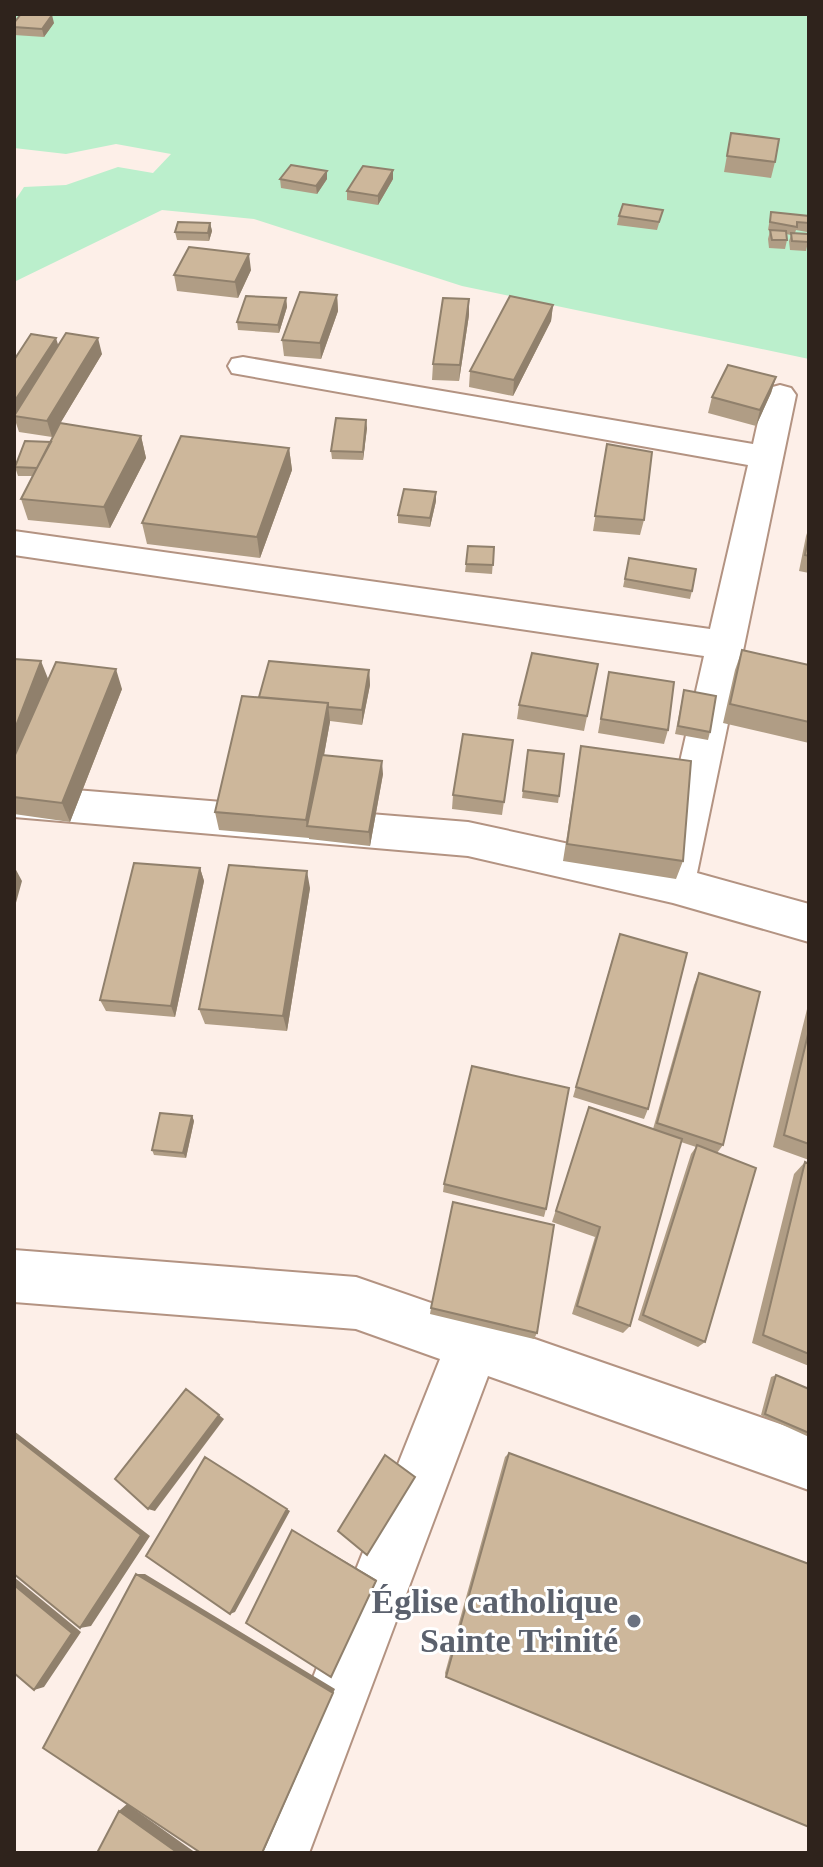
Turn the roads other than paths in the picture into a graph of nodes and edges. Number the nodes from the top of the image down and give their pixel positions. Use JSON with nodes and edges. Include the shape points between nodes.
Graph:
{"nodes":[{"id":1,"x":243,"y":366,"type":"dead end"},
{"id":2,"x":780,"y":395,"type":"dead end"},
{"id":3,"x":766,"y":457,"type":"junction"},
{"id":4,"x":14,"y":543,"type":"edge"},
{"id":5,"x":726,"y":645,"type":"junction"},
{"id":6,"x":14,"y":801,"type":"edge"},
{"id":7,"x":673,"y":885,"type":"junction"},
{"id":8,"x":809,"y":923,"type":"edge"},
{"id":9,"x":14,"y":1276,"type":"edge"},
{"id":10,"x":473,"y":1344,"type":"junction"},
{"id":11,"x":809,"y":1462,"type":"edge"},
{"id":12,"x":276,"y":1853,"type":"edge"}],
"edges":[{"from":1,"to":3,"type":"street"},
{"from":2,"to":3,"type":"street"},
{"from":3,"to":5,"type":"street"},
{"from":4,"to":5,"type":"street"},
{"from":5,"to":7,"type":"street"},
{"from":6,"to":7,"type":"street","via":[[468,839]]},
{"from":7,"to":8,"type":"street"},
{"from":9,"to":10,"type":"street","via":[[356,1303]]},
{"from":10,"to":11,"type":"street"},
{"from":10,"to":12,"type":"street"}]}
